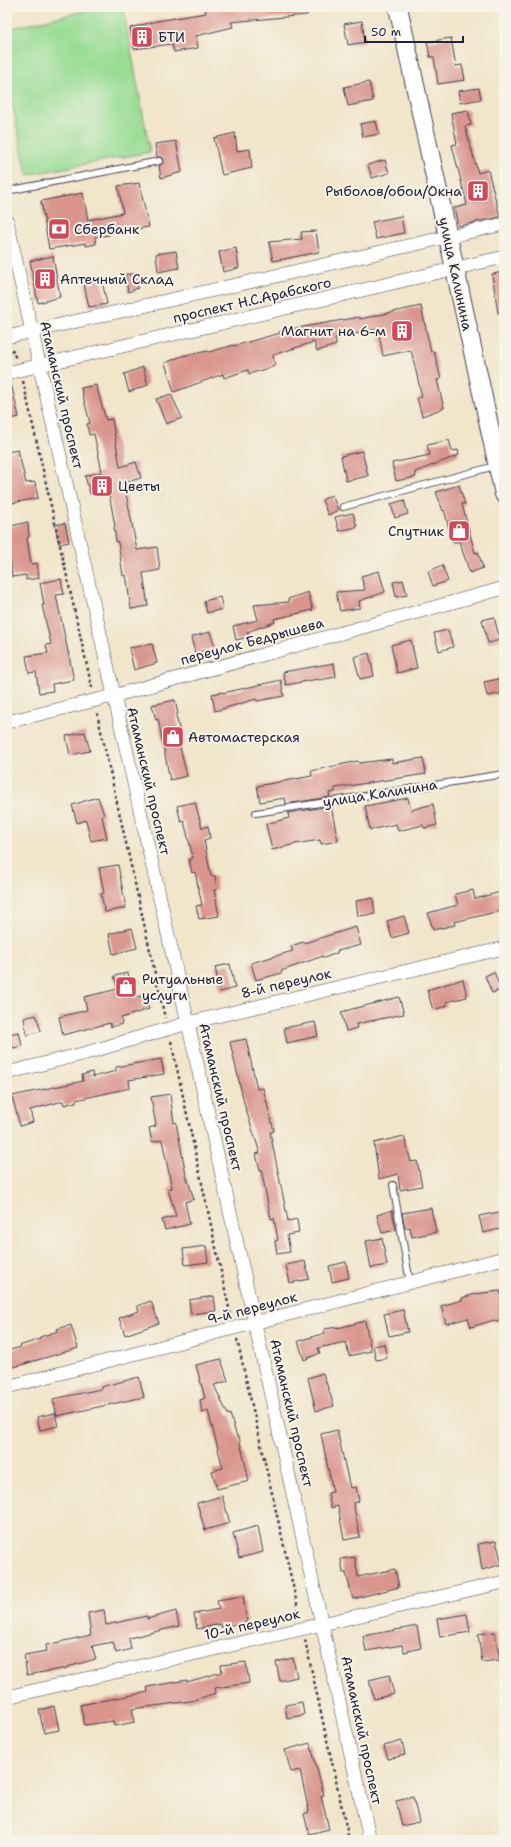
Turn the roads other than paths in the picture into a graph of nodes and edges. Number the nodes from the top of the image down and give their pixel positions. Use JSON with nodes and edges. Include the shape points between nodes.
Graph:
{"nodes":[{"id":1,"x":398,"y":7,"type":"edge"},
{"id":2,"x":159,"y":161,"type":"dead end"},
{"id":3,"x":7,"y":191,"type":"edge"},
{"id":4,"x":7,"y":222,"type":"edge"},
{"id":5,"x":504,"y":224,"type":"edge"},
{"id":6,"x":448,"y":237,"type":"junction"},
{"id":7,"x":504,"y":257,"type":"edge"},
{"id":8,"x":456,"y":269,"type":"junction"},
{"id":9,"x":31,"y":332,"type":"junction"},
{"id":10,"x":7,"y":337,"type":"edge"},
{"id":11,"x":40,"y":365,"type":"junction"},
{"id":12,"x":13,"y":372,"type":"edge"},
{"id":13,"x":498,"y":465,"type":"junction"},
{"id":14,"x":504,"y":494,"type":"edge"},
{"id":15,"x":342,"y":508,"type":"dead end"},
{"id":16,"x":504,"y":588,"type":"edge"},
{"id":17,"x":114,"y":696,"type":"junction"},
{"id":18,"x":7,"y":722,"type":"edge"},
{"id":19,"x":504,"y":774,"type":"edge"},
{"id":20,"x":256,"y":813,"type":"dead end"},
{"id":21,"x":504,"y":948,"type":"edge"},
{"id":22,"x":188,"y":1023,"type":"junction"},
{"id":23,"x":7,"y":1073,"type":"edge"},
{"id":24,"x":393,"y":1185,"type":"dead end"},
{"id":25,"x":504,"y":1258,"type":"edge"},
{"id":26,"x":410,"y":1283,"type":"junction"},
{"id":27,"x":255,"y":1323,"type":"junction"},
{"id":28,"x":7,"y":1387,"type":"edge"},
{"id":29,"x":504,"y":1582,"type":"edge"},
{"id":30,"x":323,"y":1625,"type":"junction"},
{"id":31,"x":7,"y":1697,"type":"edge"},
{"id":32,"x":370,"y":1840,"type":"edge"}],
"edges":[{"from":1,"to":6,"type":"main road","name":"улица Калинина"},
{"from":2,"to":3,"type":"lane"},
{"from":4,"to":9,"type":"street","name":"Атаманский проспект"},
{"from":5,"to":6,"type":"street","name":"проспект Н.С.Арабского"},
{"from":6,"to":8,"type":"main road","name":"улица Калинина"},
{"from":6,"to":9,"type":"street","name":"проспект Н.С.Арабского"},
{"from":7,"to":8,"type":"street","name":"проспект Н.С.Арабского"},
{"from":8,"to":11,"type":"street","name":"проспект Н.С.Арабского"},
{"from":8,"to":13,"type":"main road","name":"улица Калинина"},
{"from":9,"to":10,"type":"street","name":"проспект Н.С.Арабского"},
{"from":9,"to":11,"type":"street","name":"Атаманский проспект"},
{"from":11,"to":12,"type":"street","name":"проспект Н.С.Арабского"},
{"from":11,"to":17,"type":"street","name":"Атаманский проспект"},
{"from":13,"to":14,"type":"main road","name":"улица Калинина"},
{"from":13,"to":15,"type":"lane"},
{"from":16,"to":17,"type":"street","name":"переулок Бедрышева"},
{"from":17,"to":18,"type":"street","name":"переулок Бедрышева"},
{"from":17,"to":22,"type":"street","name":"Атаманский проспект"},
{"from":19,"to":20,"type":"lane","name":"улица Калинина"},
{"from":21,"to":22,"type":"street","name":"8-й переулок"},
{"from":22,"to":23,"type":"street","name":"8-й переулок"},
{"from":22,"to":27,"type":"street","name":"Атаманский проспект"},
{"from":24,"to":26,"type":"lane"},
{"from":25,"to":26,"type":"street","name":"9-й переулок"},
{"from":26,"to":27,"type":"street","name":"9-й переулок"},
{"from":27,"to":28,"type":"street","name":"9-й переулок"},
{"from":27,"to":30,"type":"street","name":"Атаманский проспект"},
{"from":29,"to":30,"type":"street","name":"10-й переулок"},
{"from":30,"to":31,"type":"street","name":"10-й переулок"},
{"from":30,"to":32,"type":"street","name":"Атаманский проспект"}]}
